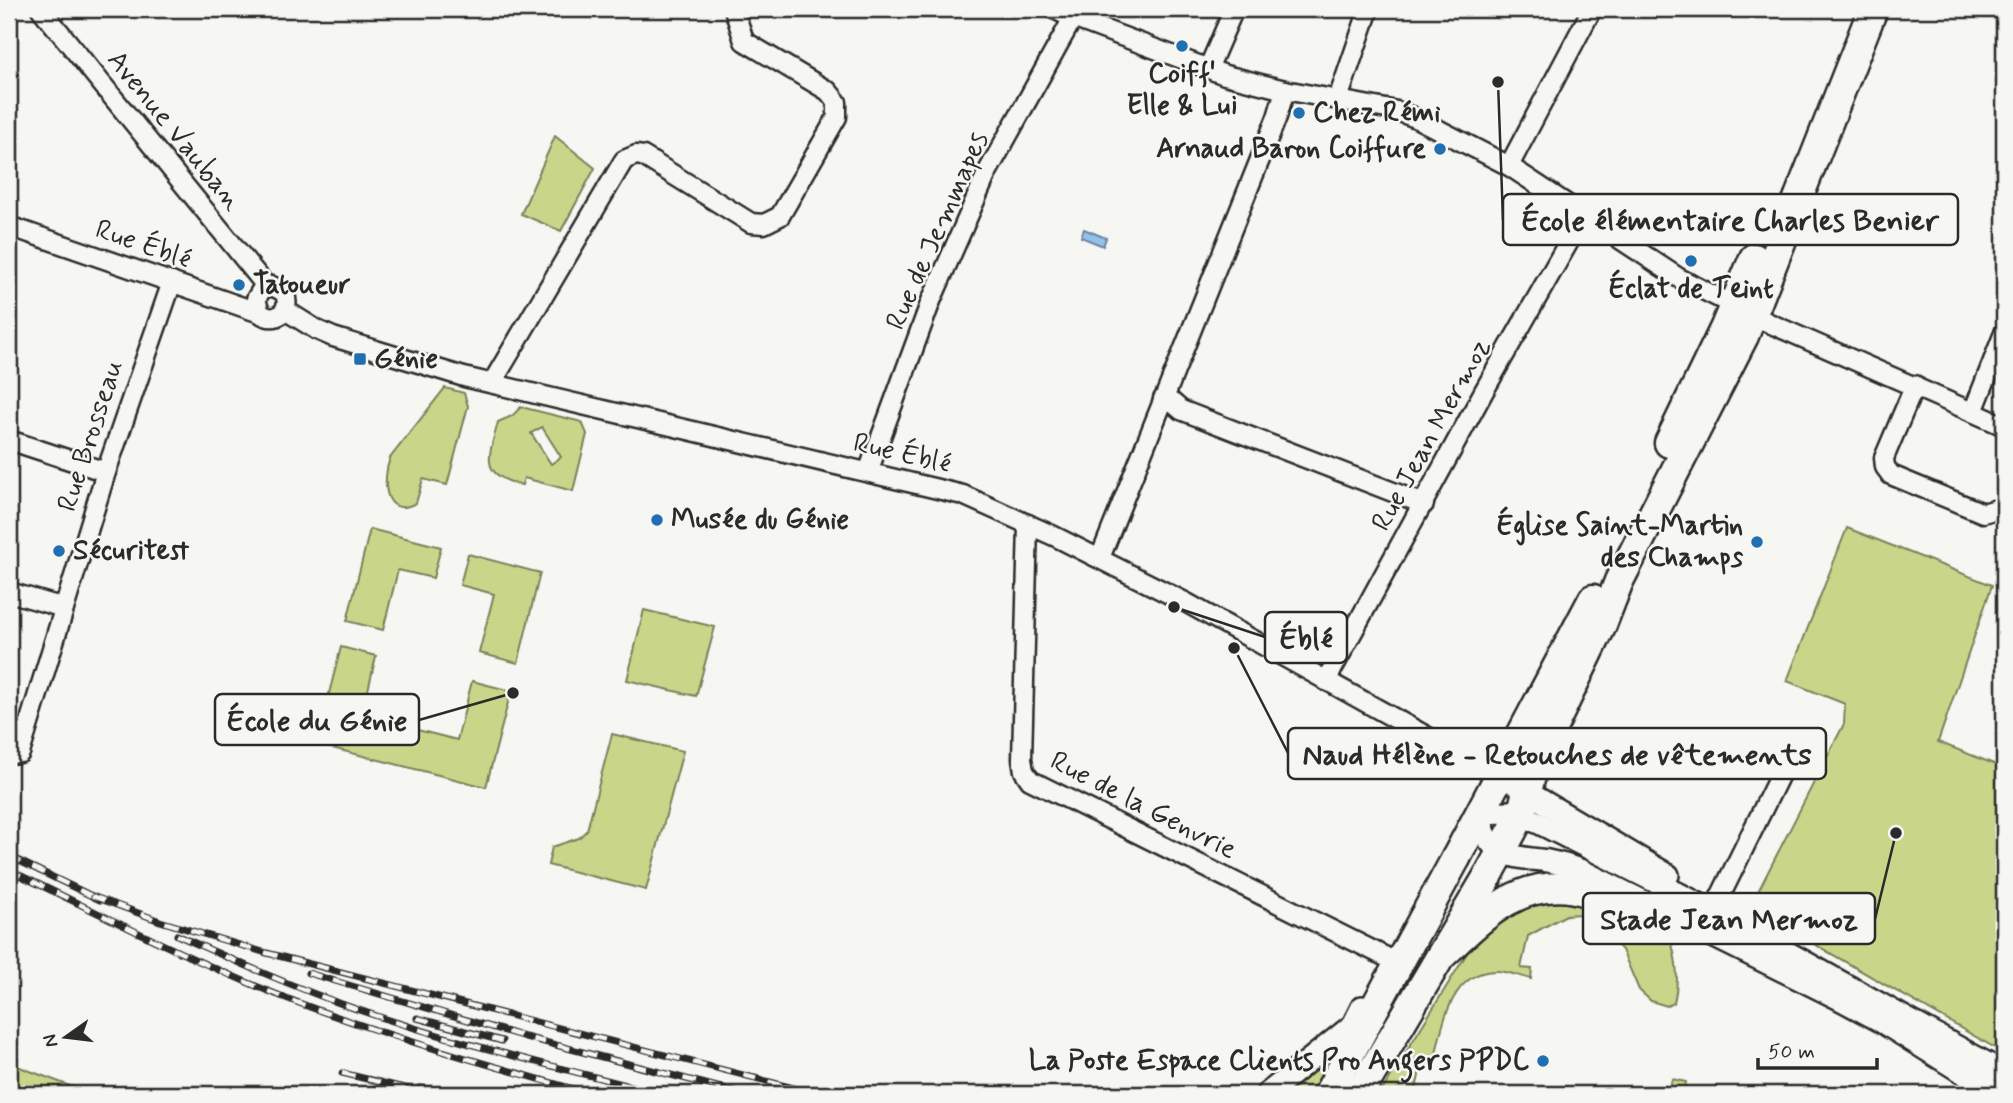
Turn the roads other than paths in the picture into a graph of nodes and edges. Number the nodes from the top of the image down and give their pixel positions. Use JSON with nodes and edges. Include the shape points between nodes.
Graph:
{"nodes":[{"id":1,"x":41,"y":9,"type":"edge"},
{"id":2,"x":734,"y":9,"type":"edge"},
{"id":3,"x":1054,"y":9,"type":"edge"},
{"id":4,"x":1234,"y":9,"type":"edge"},
{"id":5,"x":1369,"y":9,"type":"edge"},
{"id":6,"x":1592,"y":9,"type":"edge"},
{"id":7,"x":1856,"y":9,"type":"edge"},
{"id":8,"x":1873,"y":9,"type":"edge"},
{"id":9,"x":1073,"y":18,"type":"junction"},
{"id":10,"x":1208,"y":69,"type":"junction"},
{"id":11,"x":1285,"y":90,"type":"junction"},
{"id":12,"x":1338,"y":99,"type":"junction"},
{"id":13,"x":1509,"y":166,"type":"junction"},
{"id":14,"x":1584,"y":215,"type":"junction"},
{"id":15,"x":9,"y":226,"type":"edge"},
{"id":16,"x":172,"y":282,"type":"junction"},
{"id":17,"x":267,"y":287,"type":"junction"},
{"id":18,"x":285,"y":310,"type":"junction"},
{"id":19,"x":1743,"y":310,"type":"junction"},
{"id":20,"x":260,"y":313,"type":"junction"},
{"id":21,"x":2004,"y":333,"type":"edge"},
{"id":22,"x":492,"y":383,"type":"junction"},
{"id":23,"x":1915,"y":385,"type":"junction"},
{"id":24,"x":1163,"y":399,"type":"junction"},
{"id":25,"x":1973,"y":412,"type":"junction"},
{"id":26,"x":2004,"y":426,"type":"edge"},
{"id":27,"x":9,"y":440,"type":"edge"},
{"id":28,"x":106,"y":472,"type":"junction"},
{"id":29,"x":868,"y":472,"type":"junction"},
{"id":30,"x":1424,"y":504,"type":"junction"},
{"id":31,"x":2004,"y":507,"type":"edge"},
{"id":32,"x":1028,"y":524,"type":"junction"},
{"id":33,"x":1100,"y":558,"type":"junction"},
{"id":34,"x":9,"y":592,"type":"edge"},
{"id":35,"x":64,"y":608,"type":"junction"},
{"id":36,"x":1326,"y":681,"type":"junction"},
{"id":37,"x":1527,"y":749,"type":"junction"},
{"id":38,"x":14,"y":753,"type":"edge"},
{"id":39,"x":1466,"y":758,"type":"junction"},
{"id":40,"x":1807,"y":758,"type":"dead end"},
{"id":41,"x":1499,"y":777,"type":"junction"},
{"id":42,"x":1524,"y":804,"type":"junction"},
{"id":43,"x":1479,"y":813,"type":"junction"},
{"id":44,"x":1455,"y":859,"type":"junction"},
{"id":45,"x":1500,"y":862,"type":"junction"},
{"id":46,"x":1713,"y":911,"type":"junction"},
{"id":47,"x":1670,"y":916,"type":"junction"},
{"id":48,"x":1440,"y":957,"type":"junction"},
{"id":49,"x":1388,"y":958,"type":"junction"},
{"id":50,"x":2004,"y":1073,"type":"edge"},
{"id":51,"x":1267,"y":1094,"type":"edge"},
{"id":52,"x":1328,"y":1094,"type":"edge"},
{"id":53,"x":1359,"y":1094,"type":"edge"},
{"id":54,"x":1997,"y":1094,"type":"edge"}],
"edges":[{"from":1,"to":17,"type":"street","name":"Avenue Vauban"},
{"from":2,"to":22,"type":"street","via":[[744,41],[828,91],[836,102],[837,117],[780,216],[764,224],[751,223],[643,156],[624,160]]},
{"from":3,"to":9,"type":"street"},
{"from":4,"to":10,"type":"street"},
{"from":5,"to":12,"type":"street"},
{"from":6,"to":13,"type":"street"},
{"from":7,"to":19,"type":"main road"},
{"from":8,"to":19,"type":"main road"},
{"from":9,"to":10,"type":"street"},
{"from":9,"to":29,"type":"street","name":"Rue de Jemmapes","via":[[988,171],[931,301]]},
{"from":10,"to":11,"type":"street"},
{"from":11,"to":12,"type":"street"},
{"from":11,"to":24,"type":"street"},
{"from":12,"to":13,"type":"street","via":[[1416,118]]},
{"from":13,"to":14,"type":"street"},
{"from":14,"to":19,"type":"street","via":[[1659,267]]},
{"from":14,"to":30,"type":"street","name":"Rue Jean Mermoz"},
{"from":15,"to":16,"type":"street","name":"Rue Éblé"},
{"from":16,"to":20,"type":"street","name":"Rue Éblé"},
{"from":16,"to":28,"type":"street","name":"Rue Brosseau"},
{"from":17,"to":18,"type":"street","via":[[284,292]]},
{"from":17,"to":20,"type":"street","via":[[256,297]]},
{"from":18,"to":20,"type":"street","via":[[274,318]]},
{"from":18,"to":22,"type":"street","name":"Rue Éblé","via":[[333,337]]},
{"from":19,"to":23,"type":"street"},
{"from":19,"to":37,"type":"main road","via":[[1725,327],[1580,626]]},
{"from":21,"to":25,"type":"street"},
{"from":22,"to":29,"type":"street","name":"Rue Éblé"},
{"from":23,"to":25,"type":"street"},
{"from":23,"to":31,"type":"street","via":[[1884,458],[1887,471],[1983,513]]},
{"from":24,"to":30,"type":"street"},
{"from":24,"to":33,"type":"street"},
{"from":25,"to":26,"type":"street"},
{"from":27,"to":28,"type":"street"},
{"from":28,"to":35,"type":"street","name":"Rue Brosseau"},
{"from":29,"to":32,"type":"street","name":"Rue Éblé","via":[[963,495]]},
{"from":30,"to":36,"type":"street","name":"Rue Jean Mermoz"},
{"from":32,"to":33,"type":"street","name":"Rue Éblé"},
{"from":32,"to":49,"type":"street","name":"Rue de la Genvrie","via":[[1022,759],[1026,775]]},
{"from":33,"to":36,"type":"street","name":"Rue Éblé"},
{"from":34,"to":35,"type":"street"},
{"from":35,"to":38,"type":"street","name":"Rue Brosseau"},
{"from":36,"to":39,"type":"street","name":"Rue Éblé"},
{"from":37,"to":41,"type":"main road"},
{"from":37,"to":42,"type":"main road","via":[[1530,776]]},
{"from":39,"to":41,"type":"street","name":"Rue Éblé"},
{"from":39,"to":43,"type":"street","via":[[1475,772]]},
{"from":40,"to":46,"type":"street","via":[[1792,750]]},
{"from":41,"to":42,"type":"street","name":"Rue Éblé"},
{"from":41,"to":43,"type":"main road"},
{"from":42,"to":43,"type":"street"},
{"from":42,"to":45,"type":"main road"},
{"from":42,"to":46,"type":"street"},
{"from":43,"to":44,"type":"main road"},
{"from":43,"to":45,"type":"street"},
{"from":44,"to":49,"type":"street","via":[[1418,902]]},
{"from":44,"to":52,"type":"main road"},
{"from":45,"to":47,"type":"street","via":[[1555,862]]},
{"from":45,"to":48,"type":"main road"},
{"from":46,"to":50,"type":"street"},
{"from":47,"to":48,"type":"main road","via":[[1578,890],[1544,888],[1508,899]]},
{"from":47,"to":54,"type":"street","via":[[1879,1020]]},
{"from":48,"to":53,"type":"main road"},
{"from":49,"to":51,"type":"street","via":[[1353,1025]]}]}
